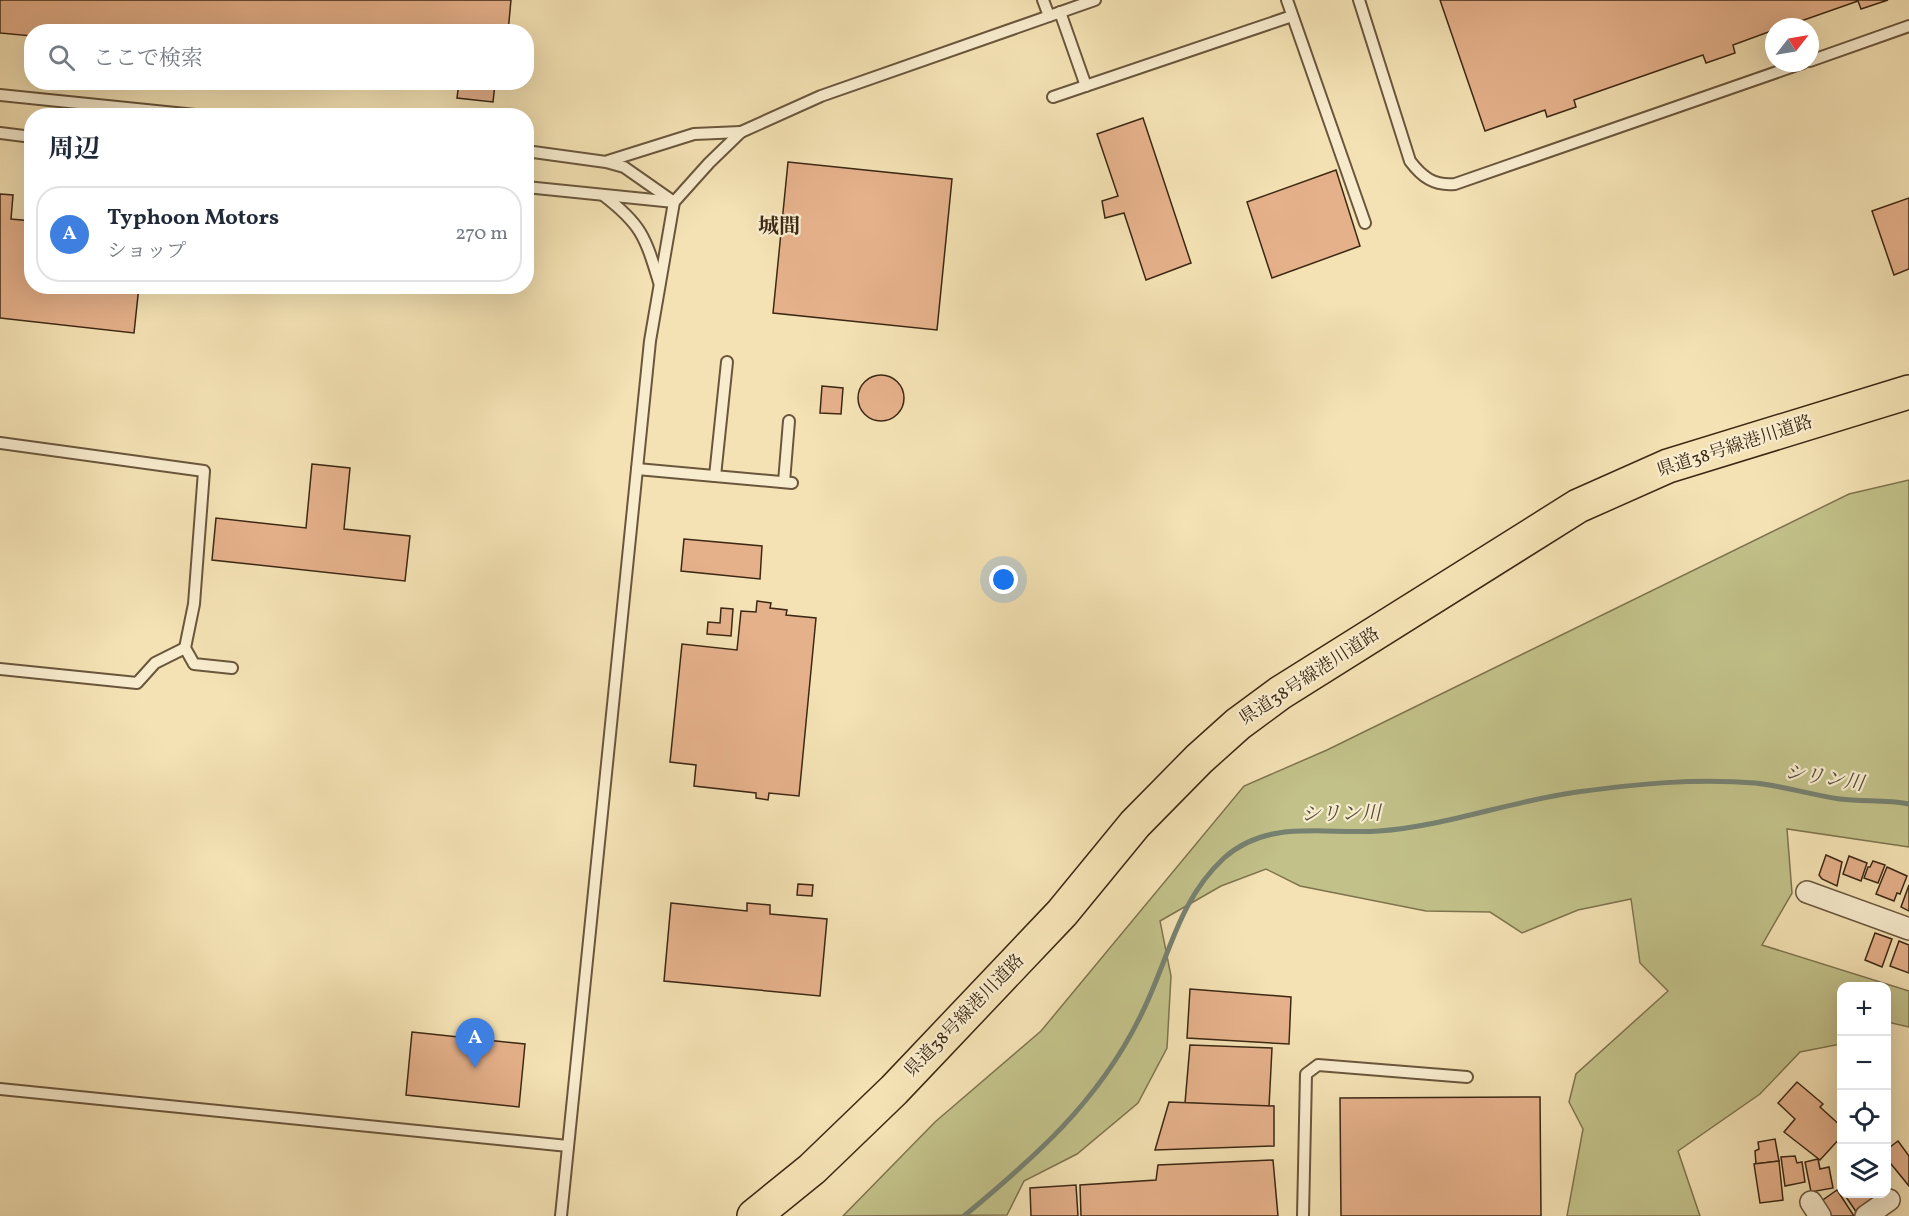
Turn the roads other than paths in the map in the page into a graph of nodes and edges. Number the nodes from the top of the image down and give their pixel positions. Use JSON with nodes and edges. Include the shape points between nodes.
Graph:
{"nodes":[{"id":1,"x":1043,"y":0,"type":"edge"},
{"id":2,"x":1095,"y":0,"type":"edge"},
{"id":3,"x":1287,"y":0,"type":"edge"},
{"id":4,"x":1359,"y":0,"type":"edge"},
{"id":5,"x":1060,"y":12,"type":"junction"},
{"id":6,"x":1048,"y":16,"type":"junction"},
{"id":7,"x":1292,"y":16,"type":"junction"},
{"id":8,"x":1909,"y":26,"type":"edge"},
{"id":9,"x":1819,"y":58,"type":"edge"},
{"id":10,"x":1777,"y":72,"type":"edge"},
{"id":11,"x":1086,"y":86,"type":"junction"},
{"id":12,"x":0,"y":95,"type":"edge"},
{"id":13,"x":1053,"y":98,"type":"dead end"},
{"id":14,"x":127,"y":108,"type":"edge"},
{"id":15,"x":741,"y":132,"type":"junction"},
{"id":16,"x":0,"y":134,"type":"edge"},
{"id":17,"x":24,"y":136,"type":"edge"},
{"id":18,"x":534,"y":152,"type":"edge"},
{"id":19,"x":606,"y":162,"type":"junction"},
{"id":20,"x":534,"y":188,"type":"edge"},
{"id":21,"x":602,"y":194,"type":"junction"},
{"id":22,"x":674,"y":202,"type":"junction"},
{"id":23,"x":1365,"y":223,"type":"dead end"},
{"id":24,"x":660,"y":285,"type":"junction"},
{"id":25,"x":727,"y":362,"type":"dead end"},
{"id":26,"x":1909,"y":392,"type":"edge"},
{"id":27,"x":789,"y":421,"type":"dead end"},
{"id":28,"x":0,"y":442,"type":"edge"},
{"id":29,"x":637,"y":469,"type":"junction"},
{"id":30,"x":715,"y":476,"type":"junction"},
{"id":31,"x":185,"y":648,"type":"junction"},
{"id":32,"x":231,"y":668,"type":"dead end"},
{"id":33,"x":0,"y":669,"type":"edge"},
{"id":34,"x":1807,"y":892,"type":"dead end"},
{"id":35,"x":1909,"y":929,"type":"edge"},
{"id":36,"x":1467,"y":1077,"type":"dead end"},
{"id":37,"x":0,"y":1089,"type":"edge"},
{"id":38,"x":568,"y":1146,"type":"junction"},
{"id":39,"x":1891,"y":1203,"type":"edge"},
{"id":40,"x":561,"y":1216,"type":"edge"},
{"id":41,"x":754,"y":1216,"type":"edge"},
{"id":42,"x":1303,"y":1216,"type":"edge"},
{"id":43,"x":1866,"y":1216,"type":"edge"}],
"edges":[{"from":1,"to":6,"type":"lane"},
{"from":2,"to":5,"type":"lane"},
{"from":3,"to":7,"type":"lane"},
{"from":4,"to":10,"type":"lane","via":[[1410,161],[1428,180],[1441,185],[1455,184]]},
{"from":5,"to":6,"type":"lane"},
{"from":5,"to":11,"type":"lane"},
{"from":6,"to":15,"type":"lane","via":[[821,96]]},
{"from":7,"to":11,"type":"lane"},
{"from":7,"to":23,"type":"lane"},
{"from":8,"to":9,"type":"lane"},
{"from":11,"to":13,"type":"lane"},
{"from":12,"to":14,"type":"lane"},
{"from":15,"to":19,"type":"lane","via":[[694,134]]},
{"from":15,"to":22,"type":"lane"},
{"from":16,"to":17,"type":"lane"},
{"from":18,"to":19,"type":"lane"},
{"from":19,"to":22,"type":"lane","via":[[624,167]]},
{"from":20,"to":21,"type":"lane"},
{"from":21,"to":22,"type":"lane"},
{"from":21,"to":24,"type":"lane","via":[[634,220],[644,236]]},
{"from":22,"to":24,"type":"lane"},
{"from":24,"to":29,"type":"lane"},
{"from":25,"to":30,"type":"lane"},
{"from":26,"to":41,"type":"main road","name":"県道38号線港川道路","via":[[1668,466],[1578,506],[1280,693],[1199,759],[1135,824],[1062,913],[894,1090],[812,1169]]},
{"from":27,"to":30,"type":"lane","via":[[788,482]]},
{"from":28,"to":31,"type":"lane","via":[[204,471],[194,604]]},
{"from":29,"to":30,"type":"lane"},
{"from":29,"to":38,"type":"lane"},
{"from":31,"to":32,"type":"lane","via":[[194,664]]},
{"from":31,"to":33,"type":"lane","via":[[155,663],[137,683]]},
{"from":34,"to":35,"type":"street"},
{"from":36,"to":42,"type":"lane","via":[[1318,1065],[1306,1074]]},
{"from":37,"to":38,"type":"lane"},
{"from":38,"to":40,"type":"lane"},
{"from":39,"to":43,"type":"street"}]}
